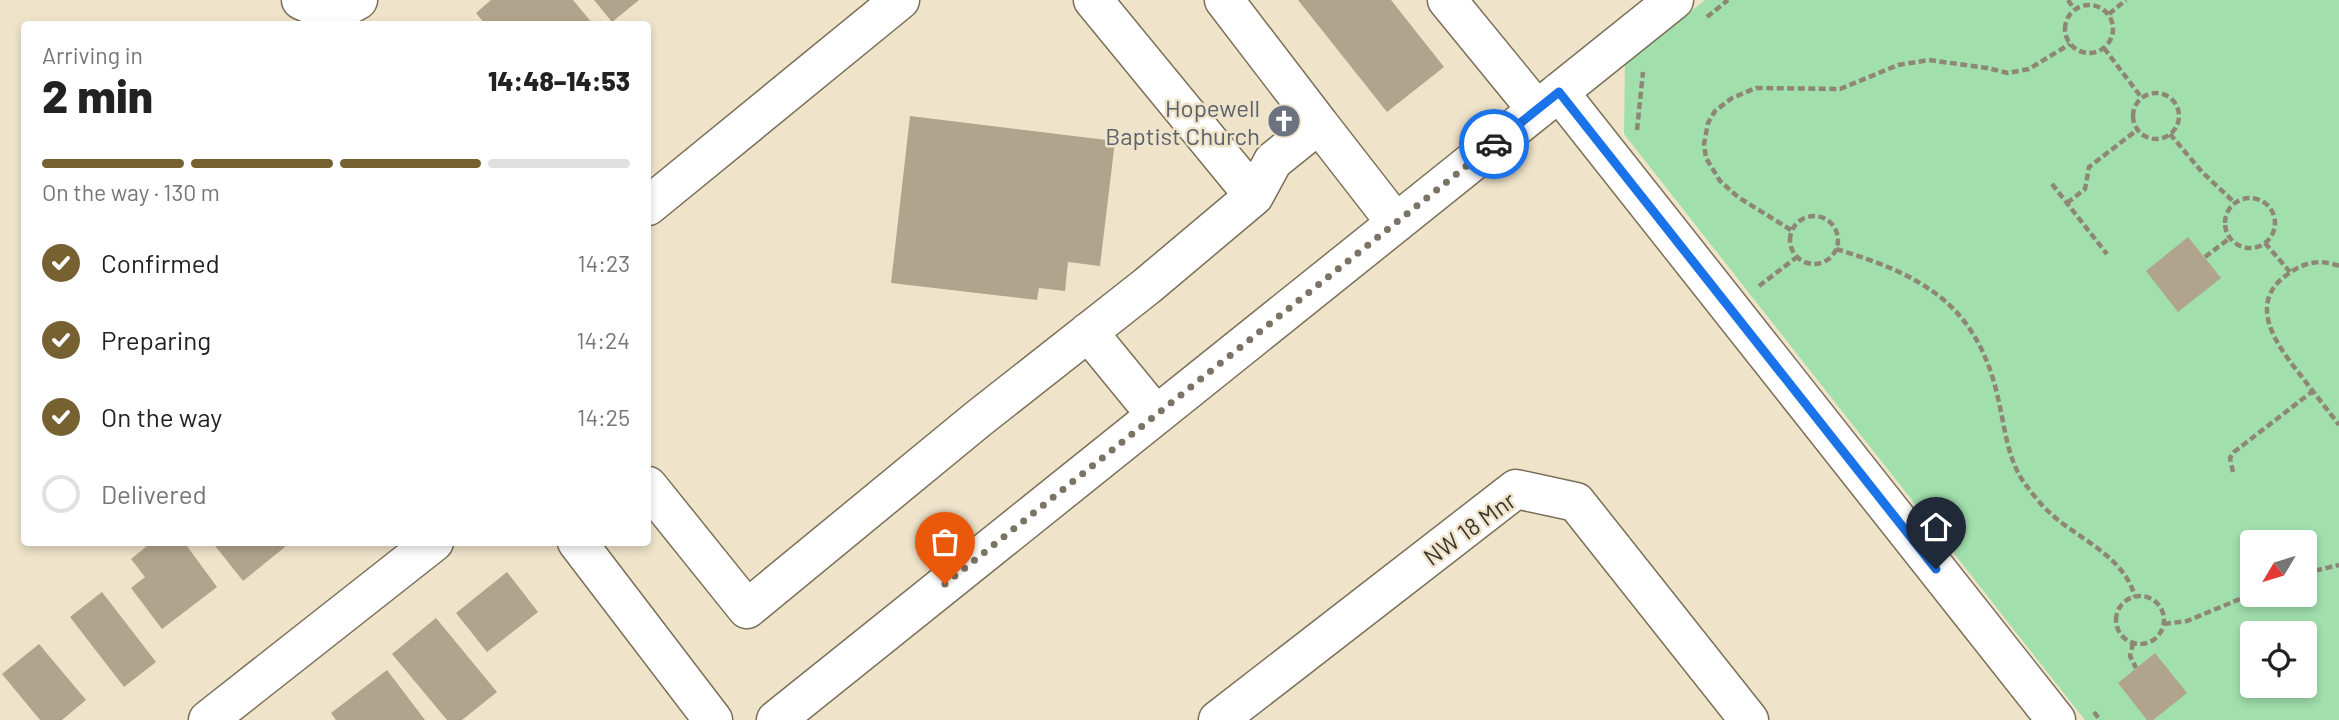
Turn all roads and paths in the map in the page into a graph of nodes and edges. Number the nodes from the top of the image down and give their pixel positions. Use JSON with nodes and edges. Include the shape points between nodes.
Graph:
{"nodes":[{"id":1,"x":358,"y":0,"type":"edge"},
{"id":2,"x":900,"y":0,"type":"edge"},
{"id":3,"x":1093,"y":0,"type":"edge"},
{"id":4,"x":1224,"y":0,"type":"edge"},
{"id":5,"x":1447,"y":0,"type":"edge"},
{"id":6,"x":1728,"y":0,"type":"edge"},
{"id":7,"x":2068,"y":0,"type":"edge"},
{"id":8,"x":2126,"y":0,"type":"edge"},
{"id":9,"x":307,"y":2,"type":"edge"},
{"id":10,"x":2074,"y":9,"type":"junction"},
{"id":11,"x":1685,"y":13,"type":"edge"},
{"id":12,"x":2109,"y":14,"type":"junction"},
{"id":13,"x":2070,"y":44,"type":"junction"},
{"id":14,"x":2105,"y":48,"type":"junction"},
{"id":15,"x":1644,"y":68,"type":"dead end"},
{"id":16,"x":2141,"y":97,"type":"junction"},
{"id":17,"x":1548,"y":101,"type":"junction"},
{"id":18,"x":1320,"y":124,"type":"junction"},
{"id":19,"x":2137,"y":130,"type":"junction"},
{"id":20,"x":2170,"y":134,"type":"junction"},
{"id":21,"x":1645,"y":141,"type":"dead end"},
{"id":22,"x":2052,"y":184,"type":"dead end"},
{"id":23,"x":1254,"y":196,"type":"junction"},
{"id":24,"x":2067,"y":203,"type":"junction"},
{"id":25,"x":2235,"y":203,"type":"junction"},
{"id":26,"x":651,"y":204,"type":"edge"},
{"id":27,"x":1396,"y":223,"type":"junction"},
{"id":28,"x":1791,"y":230,"type":"junction"},
{"id":29,"x":2230,"y":238,"type":"junction"},
{"id":30,"x":2266,"y":243,"type":"junction"},
{"id":31,"x":1836,"y":249,"type":"junction"},
{"id":32,"x":2107,"y":254,"type":"dead end"},
{"id":33,"x":1797,"y":257,"type":"junction"},
{"id":34,"x":2205,"y":257,"type":"dead end"},
{"id":35,"x":2339,"y":266,"type":"edge"},
{"id":36,"x":2290,"y":272,"type":"junction"},
{"id":37,"x":1751,"y":276,"type":"dead end"},
{"id":38,"x":1088,"y":332,"type":"junction"},
{"id":39,"x":2313,"y":391,"type":"junction"},
{"id":40,"x":1156,"y":415,"type":"junction"},
{"id":41,"x":2339,"y":425,"type":"edge"},
{"id":42,"x":2234,"y":472,"type":"dead end"},
{"id":43,"x":651,"y":490,"type":"edge"},
{"id":44,"x":429,"y":546,"type":"edge"},
{"id":45,"x":580,"y":546,"type":"edge"},
{"id":46,"x":2339,"y":565,"type":"edge"},
{"id":47,"x":2317,"y":570,"type":"edge"},
{"id":48,"x":2135,"y":597,"type":"junction"},
{"id":49,"x":2240,"y":599,"type":"edge"},
{"id":50,"x":2164,"y":624,"type":"junction"},
{"id":51,"x":2133,"y":643,"type":"junction"},
{"id":52,"x":2136,"y":668,"type":"dead end"},
{"id":53,"x":2092,"y":709,"type":"dead end"},
{"id":54,"x":208,"y":720,"type":"edge"},
{"id":55,"x":713,"y":720,"type":"edge"},
{"id":56,"x":776,"y":720,"type":"edge"},
{"id":57,"x":1218,"y":720,"type":"edge"},
{"id":58,"x":1749,"y":720,"type":"edge"},
{"id":59,"x":2056,"y":720,"type":"edge"},
{"id":60,"x":2100,"y":720,"type":"edge"}],
"edges":[{"from":1,"to":9,"type":"street","via":[[347,6]]},
{"from":2,"to":26,"type":"street"},
{"from":3,"to":23,"type":"street"},
{"from":4,"to":18,"type":"street"},
{"from":5,"to":17,"type":"street"},
{"from":6,"to":11,"type":"path"},
{"from":7,"to":10,"type":"path"},
{"from":8,"to":12,"type":"path"},
{"from":10,"to":12,"type":"path","via":[[2093,4]]},
{"from":10,"to":13,"type":"path","via":[[2065,25]]},
{"from":11,"to":17,"type":"street"},
{"from":12,"to":14,"type":"path","via":[[2114,33]]},
{"from":13,"to":14,"type":"path","via":[[2086,53]]},
{"from":13,"to":28,"type":"path","via":[[2029,69],[2008,73],[1929,60],[1898,65],[1840,89],[1756,88],[1732,98],[1708,123],[1706,158],[1720,181],[1738,197]]},
{"from":14,"to":16,"type":"path"},
{"from":15,"to":21,"type":"path","via":[[1637,130]]},
{"from":16,"to":19,"type":"path","via":[[2132,113]]},
{"from":16,"to":20,"type":"path","via":[[2159,92],[2174,101],[2179,119]]},
{"from":17,"to":27,"type":"street"},
{"from":17,"to":59,"type":"street"},
{"from":18,"to":23,"type":"street","via":[[1273,160]]},
{"from":18,"to":27,"type":"street"},
{"from":19,"to":20,"type":"path","via":[[2153,139]]},
{"from":19,"to":24,"type":"path","via":[[2089,167],[2085,189]]},
{"from":20,"to":25,"type":"path"},
{"from":22,"to":24,"type":"path"},
{"from":23,"to":38,"type":"street"},
{"from":24,"to":32,"type":"path"},
{"from":25,"to":29,"type":"path","via":[[2225,219]]},
{"from":25,"to":30,"type":"path","via":[[2253,198],[2270,208],[2275,226]]},
{"from":27,"to":40,"type":"street"},
{"from":28,"to":31,"type":"path","via":[[1804,217],[1823,218],[1836,230]]},
{"from":28,"to":33,"type":"path"},
{"from":29,"to":30,"type":"path","via":[[2247,248]]},
{"from":29,"to":34,"type":"path"},
{"from":30,"to":36,"type":"path"},
{"from":31,"to":33,"type":"path","via":[[1831,257],[1814,264]]},
{"from":31,"to":48,"type":"path","via":[[1911,276],[1945,300],[1973,332],[1992,370],[2011,457],[2024,483],[2049,512],[2105,552]]},
{"from":33,"to":37,"type":"path","via":[[1759,286]]},
{"from":35,"to":36,"type":"path","via":[[2308,263]]},
{"from":36,"to":39,"type":"path","via":[[2268,302],[2268,323],[2277,345]]},
{"from":38,"to":40,"type":"street"},
{"from":38,"to":43,"type":"street","via":[[747,609]]},
{"from":39,"to":41,"type":"path"},
{"from":39,"to":42,"type":"path","via":[[2234,453],[2230,458]]},
{"from":40,"to":56,"type":"street"},
{"from":44,"to":54,"type":"street"},
{"from":45,"to":55,"type":"street"},
{"from":46,"to":47,"type":"path"},
{"from":48,"to":50,"type":"path","via":[[2144,596],[2160,606]]},
{"from":48,"to":51,"type":"path","via":[[2126,601],[2116,617],[2121,635]]},
{"from":49,"to":50,"type":"path","via":[[2187,621]]},
{"from":50,"to":51,"type":"path","via":[[2155,640]]},
{"from":51,"to":52,"type":"path","via":[[2130,656]]},
{"from":53,"to":60,"type":"path"},
{"from":57,"to":58,"type":"street","name":"NW 18 Mnr","via":[[1516,489],[1576,502]]}]}
